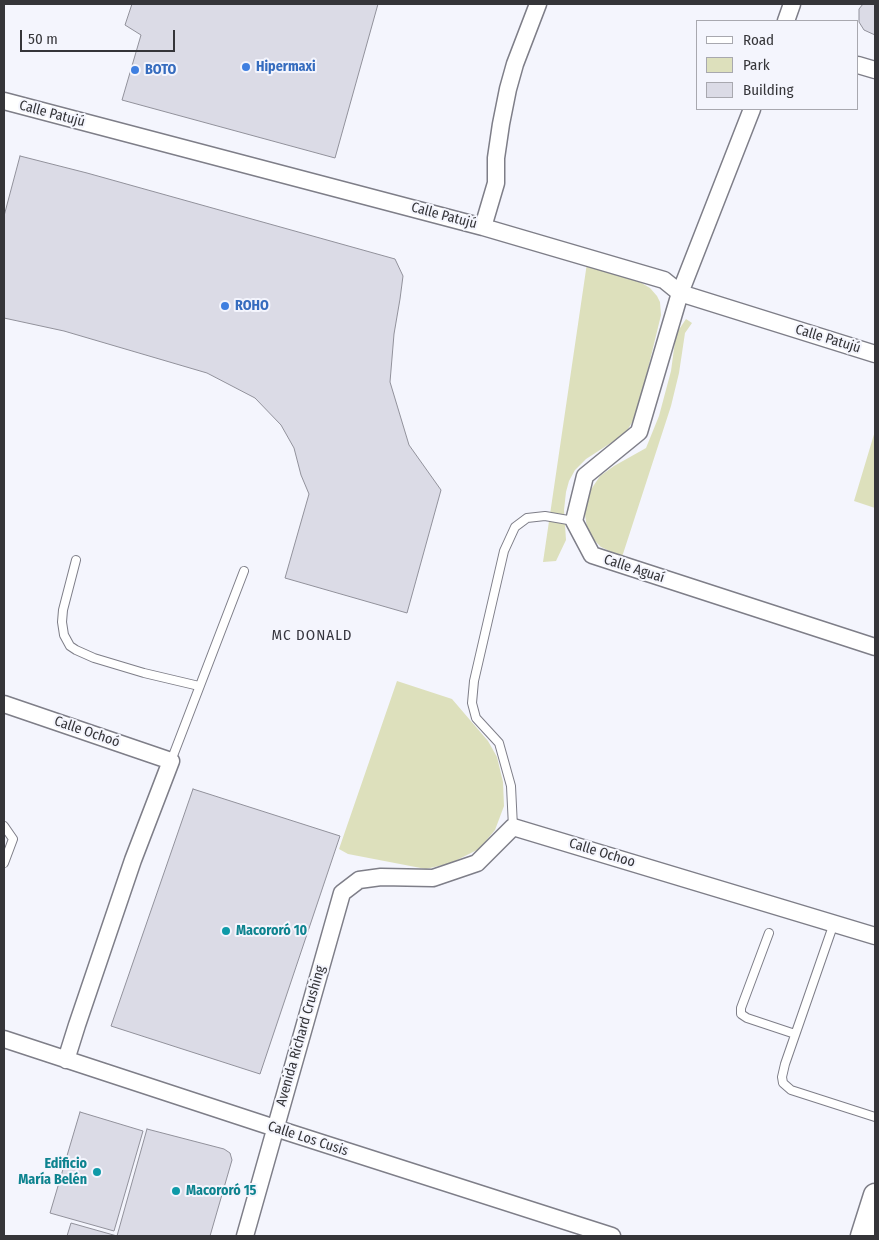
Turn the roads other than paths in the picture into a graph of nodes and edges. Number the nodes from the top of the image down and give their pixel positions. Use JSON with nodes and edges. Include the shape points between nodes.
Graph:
{"nodes":[{"id":1,"x":538,"y":4,"type":"edge"},
{"id":2,"x":792,"y":4,"type":"edge"},
{"id":3,"x":786,"y":20,"type":"edge"},
{"id":4,"x":859,"y":65,"type":"edge"},
{"id":5,"x":875,"y":70,"type":"edge"},
{"id":6,"x":4,"y":102,"type":"edge"},
{"id":7,"x":752,"y":110,"type":"edge"},
{"id":8,"x":483,"y":227,"type":"junction"},
{"id":9,"x":680,"y":293,"type":"junction"},
{"id":10,"x":875,"y":354,"type":"edge"},
{"id":11,"x":574,"y":521,"type":"junction"},
{"id":12,"x":76,"y":560,"type":"dead end"},
{"id":13,"x":244,"y":571,"type":"dead end"},
{"id":14,"x":875,"y":647,"type":"edge"},
{"id":15,"x":199,"y":686,"type":"junction"},
{"id":16,"x":4,"y":704,"type":"edge"},
{"id":17,"x":171,"y":760,"type":"junction"},
{"id":18,"x":4,"y":826,"type":"edge"},
{"id":19,"x":513,"y":827,"type":"junction"},
{"id":20,"x":4,"y":863,"type":"edge"},
{"id":21,"x":834,"y":922,"type":"junction"},
{"id":22,"x":768,"y":933,"type":"dead end"},
{"id":23,"x":875,"y":936,"type":"edge"},
{"id":24,"x":795,"y":1034,"type":"junction"},
{"id":25,"x":4,"y":1039,"type":"edge"},
{"id":26,"x":66,"y":1060,"type":"junction"},
{"id":27,"x":875,"y":1117,"type":"edge"},
{"id":28,"x":275,"y":1128,"type":"junction"},
{"id":29,"x":875,"y":1195,"type":"edge"},
{"id":30,"x":245,"y":1236,"type":"edge"},
{"id":31,"x":612,"y":1236,"type":"edge"},
{"id":32,"x":862,"y":1236,"type":"edge"}],
"edges":[{"from":1,"to":8,"type":"street","via":[[508,89],[496,158],[496,183]]},
{"from":2,"to":3,"type":"street"},
{"from":4,"to":5,"type":"street"},
{"from":6,"to":8,"type":"street","name":"Calle Patujú"},
{"from":7,"to":9,"type":"street"},
{"from":8,"to":9,"type":"street","name":"Calle Patujú","via":[[664,280]]},
{"from":9,"to":10,"type":"street","name":"Calle Patujú"},
{"from":9,"to":11,"type":"street","via":[[639,432],[585,476]]},
{"from":11,"to":14,"type":"street","name":"Calle Aguaí","via":[[592,555]]},
{"from":11,"to":19,"type":"lane","via":[[546,516],[527,518],[515,527],[504,551],[474,681],[472,703],[476,718],[499,743],[511,786]]},
{"from":12,"to":15,"type":"lane","via":[[62,622],[70,646],[94,658]]},
{"from":13,"to":15,"type":"lane"},
{"from":15,"to":17,"type":"lane"},
{"from":16,"to":17,"type":"street","name":"Calle Ochoó"},
{"from":17,"to":26,"type":"street","via":[[133,860]]},
{"from":18,"to":20,"type":"lane","via":[[13,839]]},
{"from":19,"to":21,"type":"street","name":"Calle Ochoo"},
{"from":19,"to":28,"type":"street","name":"Avenida Richard Crushing","via":[[477,863],[433,878],[359,880],[342,893]]},
{"from":21,"to":23,"type":"street","name":"Calle Ochoo"},
{"from":21,"to":24,"type":"lane"},
{"from":22,"to":24,"type":"lane","via":[[740,1008],[741,1014]]},
{"from":24,"to":27,"type":"lane","via":[[785,1064],[783,1083],[791,1090]]},
{"from":25,"to":26,"type":"street","name":"Calle Los Cusis"},
{"from":26,"to":28,"type":"street","name":"Calle Los Cusis"},
{"from":28,"to":30,"type":"street","name":"Avenida Richard Crushing"},
{"from":28,"to":31,"type":"street","name":"Calle Los Cusis"},
{"from":29,"to":32,"type":"street"}]}
